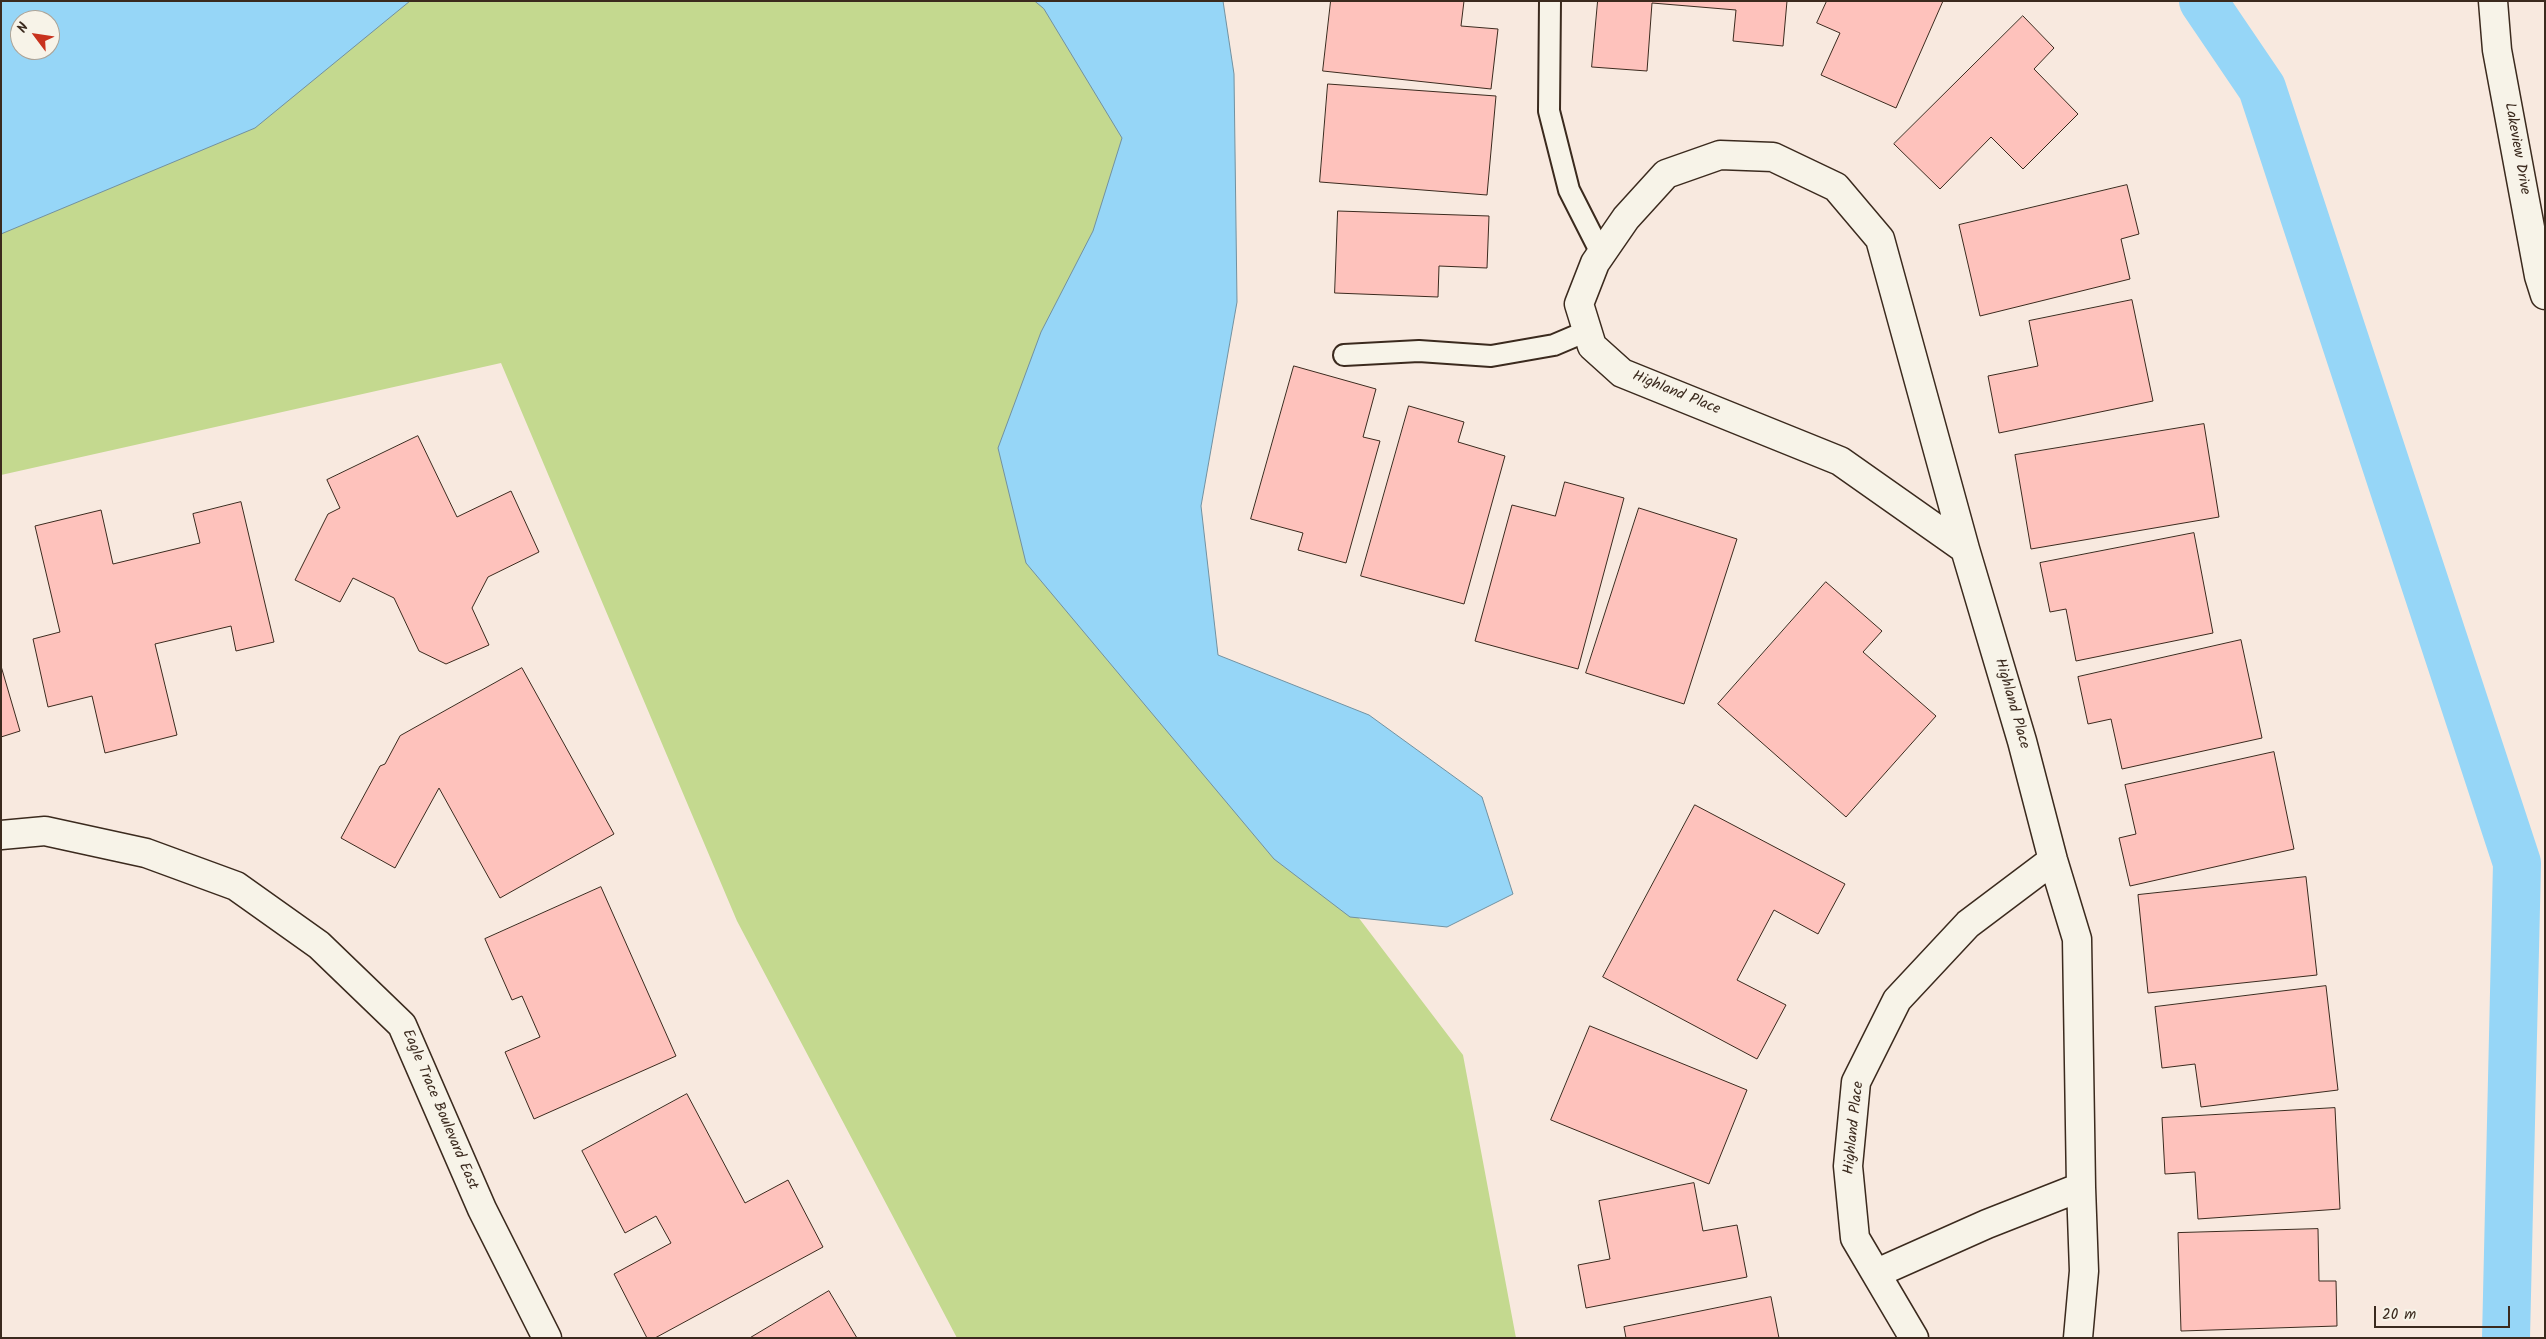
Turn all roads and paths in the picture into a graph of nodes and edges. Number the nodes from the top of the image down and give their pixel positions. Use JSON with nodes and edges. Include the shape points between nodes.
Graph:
{"nodes":[{"id":1,"x":1550,"y":1,"type":"edge"},
{"id":2,"x":2493,"y":1,"type":"edge"},
{"id":3,"x":1602,"y":253,"type":"junction"},
{"id":4,"x":2545,"y":295,"type":"edge"},
{"id":5,"x":1587,"y":331,"type":"junction"},
{"id":6,"x":1344,"y":355,"type":"dead end"},
{"id":7,"x":1965,"y":549,"type":"junction"},
{"id":8,"x":1,"y":835,"type":"edge"},
{"id":9,"x":2053,"y":860,"type":"junction"},
{"id":10,"x":2081,"y":1187,"type":"junction"},
{"id":11,"x":1877,"y":1273,"type":"junction"},
{"id":12,"x":547,"y":1338,"type":"edge"},
{"id":13,"x":1914,"y":1338,"type":"edge"},
{"id":14,"x":2078,"y":1338,"type":"edge"}],
"edges":[{"from":1,"to":3,"type":"lane","via":[[1549,111],[1569,190]]},
{"from":2,"to":4,"type":"street","name":"Lakeview Drive","via":[[2497,50]]},
{"from":3,"to":5,"type":"street","name":"Highland Place","via":[[1579,304]]},
{"from":3,"to":7,"type":"street","name":"Highland Place","via":[[1626,218],[1666,174],[1720,155],[1773,157],[1836,187],[1880,239]]},
{"from":5,"to":6,"type":"lane","via":[[1554,345],[1491,356],[1419,351]]},
{"from":5,"to":7,"type":"street","name":"Highland Place","via":[[1592,346],[1622,373],[1840,461]]},
{"from":7,"to":9,"type":"street","name":"Highland Place","via":[[2022,741]]},
{"from":8,"to":12,"type":"street","name":"Eagle Trace Boulevard East","via":[[45,831],[146,853],[236,886],[319,945],[402,1025],[482,1209]]},
{"from":9,"to":10,"type":"street","name":"Highland Place","via":[[2077,940]]},
{"from":9,"to":11,"type":"street","name":"Highland Place","via":[[1968,924],[1897,1000],[1856,1082],[1848,1166],[1855,1238]]},
{"from":10,"to":11,"type":"street"},
{"from":10,"to":14,"type":"street","name":"Highland Place","via":[[2084,1271]]},
{"from":11,"to":13,"type":"street","name":"Highland Place"}]}
